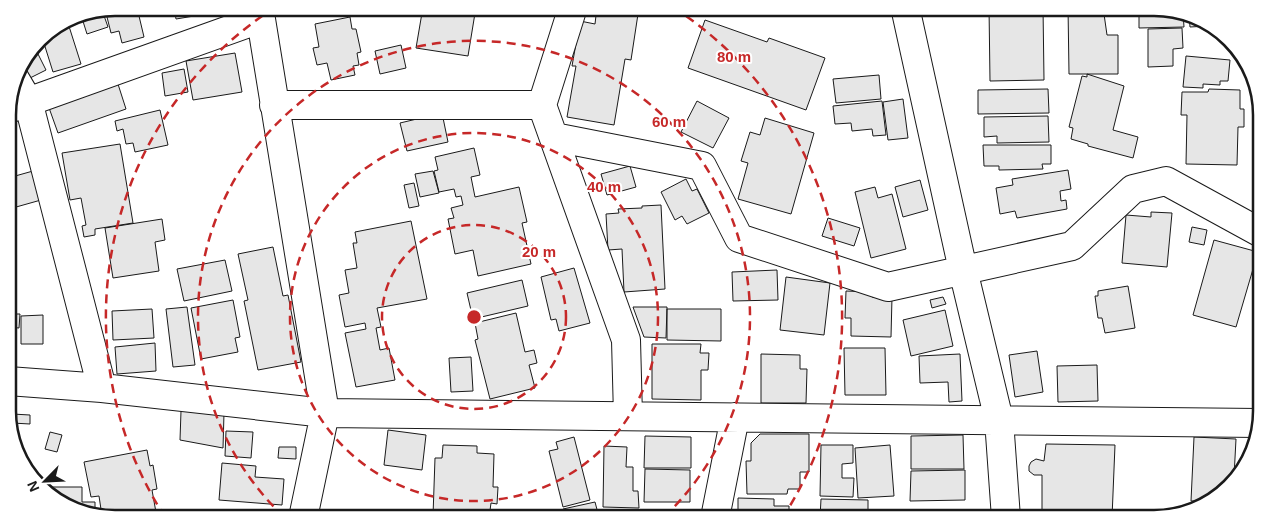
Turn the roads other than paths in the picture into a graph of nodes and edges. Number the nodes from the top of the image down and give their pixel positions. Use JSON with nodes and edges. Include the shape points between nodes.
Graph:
{"nodes":[{"id":1,"x":250,"y":16,"type":"edge"},
{"id":2,"x":259,"y":16,"type":"edge"},
{"id":3,"x":570,"y":16,"type":"edge"},
{"id":4,"x":907,"y":16,"type":"edge"},
{"id":5,"x":17,"y":97,"type":"edge"},
{"id":6,"x":18,"y":99,"type":"edge"},
{"id":7,"x":274,"y":105,"type":"junction"},
{"id":8,"x":542,"y":105,"type":"junction"},
{"id":9,"x":554,"y":137,"type":"junction"},
{"id":10,"x":1253,"y":229,"type":"edge"},
{"id":11,"x":963,"y":270,"type":"junction"},
{"id":12,"x":16,"y":382,"type":"edge"},
{"id":13,"x":102,"y":388,"type":"junction"},
{"id":14,"x":325,"y":413,"type":"junction"},
{"id":15,"x":628,"y":416,"type":"junction"},
{"id":16,"x":735,"y":417,"type":"junction"},
{"id":17,"x":999,"y":420,"type":"junction"},
{"id":18,"x":1252,"y":422,"type":"edge"},
{"id":19,"x":306,"y":510,"type":"edge"},
{"id":20,"x":717,"y":510,"type":"edge"},
{"id":21,"x":1005,"y":510,"type":"edge"}],
"edges":[{"from":1,"to":5,"type":"street"},
{"from":2,"to":7,"type":"street"},
{"from":3,"to":8,"type":"street"},
{"from":4,"to":11,"type":"street"},
{"from":6,"to":13,"type":"street"},
{"from":7,"to":8,"type":"street"},
{"from":7,"to":14,"type":"street"},
{"from":8,"to":9,"type":"street"},
{"from":9,"to":11,"type":"street","via":[[702,166],[739,238],[888,287]]},
{"from":9,"to":15,"type":"street","via":[[626,340]]},
{"from":10,"to":11,"type":"street","via":[[1166,181],[1133,189],[1072,246]]},
{"from":11,"to":17,"type":"street"},
{"from":12,"to":13,"type":"street"},
{"from":13,"to":14,"type":"street"},
{"from":14,"to":15,"type":"street"},
{"from":14,"to":19,"type":"street"},
{"from":15,"to":16,"type":"street"},
{"from":16,"to":17,"type":"street"},
{"from":16,"to":20,"type":"street"},
{"from":17,"to":18,"type":"street"},
{"from":17,"to":21,"type":"street"}]}
